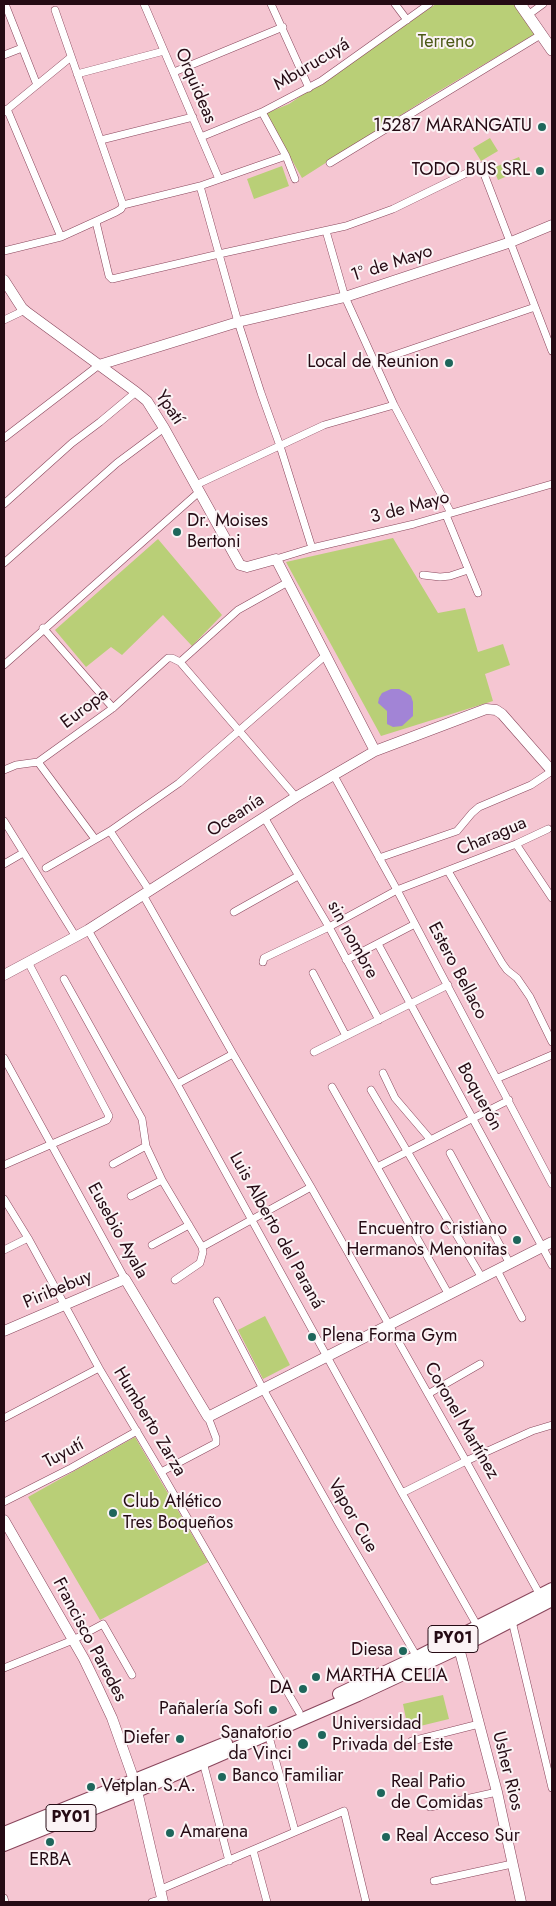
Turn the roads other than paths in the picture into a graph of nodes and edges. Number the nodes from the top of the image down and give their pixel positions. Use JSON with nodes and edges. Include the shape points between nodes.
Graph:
{"nodes":[{"id":1,"x":5,"y":4,"type":"edge"},
{"id":2,"x":144,"y":4,"type":"edge"},
{"id":3,"x":271,"y":4,"type":"edge"},
{"id":4,"x":395,"y":4,"type":"edge"},
{"id":5,"x":429,"y":4,"type":"edge"},
{"id":6,"x":520,"y":4,"type":"edge"},
{"id":7,"x":543,"y":4,"type":"edge"},
{"id":8,"x":55,"y":10,"type":"dead end"},
{"id":9,"x":528,"y":15,"type":"junction"},
{"id":10,"x":407,"y":20,"type":"junction"},
{"id":11,"x":283,"y":27,"type":"junction"},
{"id":12,"x":542,"y":34,"type":"junction"},
{"id":13,"x":22,"y":48,"type":"junction"},
{"id":14,"x":552,"y":50,"type":"edge"},
{"id":15,"x":164,"y":51,"type":"junction"},
{"id":16,"x":4,"y":55,"type":"edge"},
{"id":17,"x":71,"y":57,"type":"junction"},
{"id":18,"x":174,"y":72,"type":"junction"},
{"id":19,"x":77,"y":74,"type":"junction"},
{"id":20,"x":36,"y":85,"type":"junction"},
{"id":21,"x":309,"y":88,"type":"junction"},
{"id":22,"x":5,"y":111,"type":"edge"},
{"id":23,"x":262,"y":112,"type":"junction"},
{"id":24,"x":193,"y":117,"type":"junction"},
{"id":25,"x":201,"y":137,"type":"junction"},
{"id":26,"x":101,"y":140,"type":"junction"},
{"id":27,"x":286,"y":156,"type":"junction"},
{"id":28,"x":330,"y":163,"type":"dead end"},
{"id":29,"x":219,"y":179,"type":"junction"},
{"id":30,"x":296,"y":179,"type":"dead end"},
{"id":31,"x":200,"y":186,"type":"junction"},
{"id":32,"x":124,"y":205,"type":"junction"},
{"id":33,"x":96,"y":222,"type":"junction"},
{"id":34,"x":552,"y":226,"type":"edge"},
{"id":35,"x":326,"y":231,"type":"junction"},
{"id":36,"x":61,"y":237,"type":"junction"},
{"id":37,"x":511,"y":242,"type":"junction"},
{"id":38,"x":4,"y":251,"type":"edge"},
{"id":39,"x":219,"y":254,"type":"junction"},
{"id":40,"x":4,"y":280,"type":"edge"},
{"id":41,"x":345,"y":297,"type":"junction"},
{"id":42,"x":535,"y":307,"type":"junction"},
{"id":43,"x":24,"y":310,"type":"junction"},
{"id":44,"x":4,"y":320,"type":"edge"},
{"id":45,"x":238,"y":322,"type":"junction"},
{"id":46,"x":552,"y":351,"type":"edge"},
{"id":47,"x":374,"y":362,"type":"junction"},
{"id":48,"x":99,"y":365,"type":"junction"},
{"id":49,"x":136,"y":392,"type":"junction"},
{"id":50,"x":394,"y":405,"type":"junction"},
{"id":51,"x":164,"y":428,"type":"junction"},
{"id":52,"x":4,"y":438,"type":"edge"},
{"id":53,"x":280,"y":446,"type":"junction"},
{"id":54,"x":552,"y":484,"type":"edge"},
{"id":55,"x":197,"y":488,"type":"junction"},
{"id":56,"x":4,"y":504,"type":"edge"},
{"id":57,"x":448,"y":514,"type":"junction"},
{"id":58,"x":312,"y":548,"type":"junction"},
{"id":59,"x":276,"y":559,"type":"junction"},
{"id":60,"x":4,"y":563,"type":"edge"},
{"id":61,"x":468,"y":570,"type":"junction"},
{"id":62,"x":423,"y":576,"type":"dead end"},
{"id":63,"x":288,"y":582,"type":"junction"},
{"id":64,"x":478,"y":593,"type":"dead end"},
{"id":65,"x":43,"y":628,"type":"junction"},
{"id":66,"x":326,"y":655,"type":"junction"},
{"id":67,"x":177,"y":661,"type":"junction"},
{"id":68,"x":4,"y":664,"type":"edge"},
{"id":69,"x":113,"y":708,"type":"junction"},
{"id":70,"x":240,"y":732,"type":"junction"},
{"id":71,"x":375,"y":751,"type":"junction"},
{"id":72,"x":38,"y":762,"type":"junction"},
{"id":73,"x":4,"y":770,"type":"edge"},
{"id":74,"x":552,"y":771,"type":"edge"},
{"id":75,"x":333,"y":774,"type":"junction"},
{"id":76,"x":296,"y":797,"type":"junction"},
{"id":77,"x":264,"y":817,"type":"junction"},
{"id":78,"x":4,"y":821,"type":"edge"},
{"id":79,"x":548,"y":829,"type":"dead end"},
{"id":80,"x":110,"y":831,"type":"junction"},
{"id":81,"x":95,"y":840,"type":"junction"},
{"id":82,"x":516,"y":844,"type":"junction"},
{"id":83,"x":23,"y":853,"type":"junction"},
{"id":84,"x":379,"y":858,"type":"junction"},
{"id":85,"x":4,"y":864,"type":"edge"},
{"id":86,"x":46,"y":868,"type":"dead end"},
{"id":87,"x":448,"y":871,"type":"junction"},
{"id":88,"x":298,"y":876,"type":"junction"},
{"id":89,"x":397,"y":890,"type":"junction"},
{"id":90,"x":146,"y":893,"type":"junction"},
{"id":91,"x":552,"y":898,"type":"edge"},
{"id":92,"x":234,"y":912,"type":"dead end"},
{"id":93,"x":415,"y":924,"type":"junction"},
{"id":94,"x":329,"y":927,"type":"junction"},
{"id":95,"x":88,"y":930,"type":"junction"},
{"id":96,"x":76,"y":937,"type":"junction"},
{"id":97,"x":378,"y":944,"type":"junction"},
{"id":98,"x":346,"y":960,"type":"junction"},
{"id":99,"x":28,"y":962,"type":"junction"},
{"id":100,"x":263,"y":962,"type":"dead end"},
{"id":101,"x":313,"y":974,"type":"dead end"},
{"id":102,"x":4,"y":975,"type":"edge"},
{"id":103,"x":64,"y":979,"type":"dead end"},
{"id":104,"x":448,"y":985,"type":"junction"},
{"id":105,"x":411,"y":1004,"type":"junction"},
{"id":106,"x":379,"y":1020,"type":"junction"},
{"id":107,"x":346,"y":1036,"type":"junction"},
{"id":108,"x":552,"y":1042,"type":"edge"},
{"id":109,"x":314,"y":1052,"type":"dead end"},
{"id":110,"x":233,"y":1054,"type":"junction"},
{"id":111,"x":552,"y":1055,"type":"edge"},
{"id":112,"x":4,"y":1058,"type":"edge"},
{"id":113,"x":383,"y":1073,"type":"dead end"},
{"id":114,"x":498,"y":1078,"type":"junction"},
{"id":115,"x":177,"y":1084,"type":"junction"},
{"id":116,"x":332,"y":1087,"type":"dead end"},
{"id":117,"x":371,"y":1090,"type":"dead end"},
{"id":118,"x":509,"y":1100,"type":"junction"},
{"id":119,"x":473,"y":1118,"type":"junction"},
{"id":120,"x":430,"y":1140,"type":"junction"},
{"id":121,"x":51,"y":1146,"type":"junction"},
{"id":122,"x":146,"y":1146,"type":"junction"},
{"id":123,"x":408,"y":1151,"type":"junction"},
{"id":124,"x":450,"y":1153,"type":"dead end"},
{"id":125,"x":113,"y":1164,"type":"dead end"},
{"id":126,"x":4,"y":1165,"type":"edge"},
{"id":127,"x":377,"y":1167,"type":"junction"},
{"id":128,"x":162,"y":1180,"type":"junction"},
{"id":129,"x":552,"y":1184,"type":"edge"},
{"id":130,"x":311,"y":1187,"type":"junction"},
{"id":131,"x":131,"y":1196,"type":"dead end"},
{"id":132,"x":4,"y":1199,"type":"edge"},
{"id":133,"x":252,"y":1220,"type":"junction"},
{"id":134,"x":189,"y":1225,"type":"junction"},
{"id":135,"x":28,"y":1238,"type":"junction"},
{"id":136,"x":552,"y":1242,"type":"edge"},
{"id":137,"x":152,"y":1245,"type":"dead end"},
{"id":138,"x":202,"y":1247,"type":"junction"},
{"id":139,"x":542,"y":1248,"type":"junction"},
{"id":140,"x":4,"y":1250,"type":"edge"},
{"id":141,"x":510,"y":1264,"type":"junction"},
{"id":142,"x":552,"y":1265,"type":"edge"},
{"id":143,"x":497,"y":1270,"type":"junction"},
{"id":144,"x":482,"y":1278,"type":"junction"},
{"id":145,"x":125,"y":1279,"type":"junction"},
{"id":146,"x":175,"y":1280,"type":"dead end"},
{"id":147,"x":449,"y":1295,"type":"junction"},
{"id":148,"x":217,"y":1301,"type":"dead end"},
{"id":149,"x":64,"y":1305,"type":"junction"},
{"id":150,"x":522,"y":1318,"type":"dead end"},
{"id":151,"x":389,"y":1326,"type":"junction"},
{"id":152,"x":4,"y":1330,"type":"edge"},
{"id":153,"x":328,"y":1356,"type":"junction"},
{"id":154,"x":480,"y":1364,"type":"dead end"},
{"id":155,"x":99,"y":1368,"type":"junction"},
{"id":156,"x":262,"y":1388,"type":"junction"},
{"id":157,"x":428,"y":1394,"type":"junction"},
{"id":158,"x":4,"y":1418,"type":"edge"},
{"id":159,"x":208,"y":1418,"type":"junction"},
{"id":160,"x":552,"y":1425,"type":"edge"},
{"id":161,"x":137,"y":1431,"type":"junction"},
{"id":162,"x":466,"y":1461,"type":"junction"},
{"id":163,"x":161,"y":1472,"type":"junction"},
{"id":164,"x":402,"y":1493,"type":"junction"},
{"id":165,"x":4,"y":1502,"type":"edge"},
{"id":166,"x":4,"y":1520,"type":"edge"},
{"id":167,"x":552,"y":1589,"type":"edge"},
{"id":168,"x":546,"y":1598,"type":"edge"},
{"id":169,"x":512,"y":1621,"type":"junction"},
{"id":170,"x":478,"y":1627,"type":"junction"},
{"id":171,"x":72,"y":1640,"type":"junction"},
{"id":172,"x":459,"y":1648,"type":"junction"},
{"id":173,"x":417,"y":1657,"type":"junction"},
{"id":174,"x":4,"y":1668,"type":"edge"},
{"id":175,"x":132,"y":1675,"type":"dead end"},
{"id":176,"x":299,"y":1712,"type":"junction"},
{"id":177,"x":479,"y":1724,"type":"junction"},
{"id":178,"x":268,"y":1733,"type":"junction"},
{"id":179,"x":412,"y":1741,"type":"dead end"},
{"id":180,"x":203,"y":1762,"type":"junction"},
{"id":181,"x":551,"y":1777,"type":"edge"},
{"id":182,"x":136,"y":1785,"type":"junction"},
{"id":183,"x":552,"y":1788,"type":"edge"},
{"id":184,"x":497,"y":1792,"type":"junction"},
{"id":185,"x":430,"y":1807,"type":"dead end"},
{"id":186,"x":295,"y":1832,"type":"junction"},
{"id":187,"x":4,"y":1834,"type":"edge"},
{"id":188,"x":4,"y":1845,"type":"edge"},
{"id":189,"x":253,"y":1850,"type":"junction"},
{"id":190,"x":229,"y":1861,"type":"junction"},
{"id":191,"x":512,"y":1864,"type":"junction"},
{"id":192,"x":434,"y":1881,"type":"dead end"},
{"id":193,"x":4,"y":1898,"type":"edge"},
{"id":194,"x":159,"y":1898,"type":"edge"},
{"id":195,"x":5,"y":1902,"type":"edge"},
{"id":196,"x":267,"y":1902,"type":"edge"},
{"id":197,"x":366,"y":1902,"type":"edge"},
{"id":198,"x":520,"y":1902,"type":"edge"}],
"edges":[{"from":1,"to":13,"type":"street"},
{"from":2,"to":15,"type":"street","name":"Orquideas"},
{"from":3,"to":11,"type":"street"},
{"from":4,"to":10,"type":"street"},
{"from":5,"to":10,"type":"street","name":"Mburucuyá"},
{"from":6,"to":9,"type":"main road"},
{"from":7,"to":9,"type":"street"},
{"from":8,"to":17,"type":"street"},
{"from":9,"to":12,"type":"main road"},
{"from":10,"to":21,"type":"street","name":"Mburucuyá"},
{"from":11,"to":18,"type":"street"},
{"from":11,"to":21,"type":"street"},
{"from":12,"to":14,"type":"main road"},
{"from":12,"to":28,"type":"street"},
{"from":13,"to":16,"type":"street"},
{"from":13,"to":20,"type":"street"},
{"from":15,"to":18,"type":"street","name":"Orquideas"},
{"from":15,"to":19,"type":"street"},
{"from":17,"to":19,"type":"street"},
{"from":17,"to":20,"type":"street"},
{"from":18,"to":24,"type":"street","name":"Orquideas"},
{"from":19,"to":26,"type":"street"},
{"from":20,"to":22,"type":"street"},
{"from":21,"to":23,"type":"street","name":"Mburucuyá"},
{"from":22,"to":36,"type":"street"},
{"from":23,"to":25,"type":"street","name":"Mburucuyá"},
{"from":23,"to":27,"type":"street"},
{"from":24,"to":25,"type":"street","name":"Orquideas"},
{"from":24,"to":26,"type":"street"},
{"from":25,"to":29,"type":"street","name":"Orquideas"},
{"from":26,"to":32,"type":"street"},
{"from":27,"to":29,"type":"street"},
{"from":27,"to":30,"type":"street"},
{"from":29,"to":31,"type":"street"},
{"from":31,"to":32,"type":"street"},
{"from":31,"to":39,"type":"street"},
{"from":32,"to":33,"type":"street"},
{"from":33,"to":36,"type":"street"},
{"from":33,"to":39,"type":"street","via":[[112,279]]},
{"from":34,"to":37,"type":"street","name":"1º de Mayo"},
{"from":35,"to":37,"type":"street","via":[[393,209],[481,166]]},
{"from":35,"to":39,"type":"street"},
{"from":35,"to":41,"type":"street"},
{"from":36,"to":38,"type":"street"},
{"from":37,"to":41,"type":"street","name":"1º de Mayo"},
{"from":37,"to":42,"type":"street"},
{"from":39,"to":45,"type":"street"},
{"from":40,"to":43,"type":"street","name":"Ypatí"},
{"from":41,"to":45,"type":"street","name":"1º de Mayo"},
{"from":41,"to":47,"type":"street"},
{"from":42,"to":46,"type":"street"},
{"from":42,"to":47,"type":"street"},
{"from":43,"to":44,"type":"street"},
{"from":43,"to":48,"type":"street","name":"Ypatí"},
{"from":45,"to":48,"type":"street","name":"1º de Mayo"},
{"from":45,"to":53,"type":"street"},
{"from":47,"to":50,"type":"street"},
{"from":48,"to":49,"type":"street","name":"Ypatí"},
{"from":48,"to":52,"type":"street"},
{"from":49,"to":51,"type":"street","name":"Ypatí","via":[[147,401]]},
{"from":49,"to":56,"type":"street","via":[[72,443]]},
{"from":50,"to":53,"type":"street","via":[[324,425]]},
{"from":50,"to":57,"type":"street"},
{"from":51,"to":55,"type":"street","name":"Ypatí"},
{"from":51,"to":60,"type":"street","via":[[117,463]]},
{"from":53,"to":55,"type":"street"},
{"from":53,"to":58,"type":"street"},
{"from":54,"to":57,"type":"street","name":"3 de Mayo"},
{"from":55,"to":59,"type":"street","name":"Ypatí","via":[[240,565],[247,567]]},
{"from":55,"to":65,"type":"street"},
{"from":57,"to":58,"type":"street","name":"3 de Mayo"},
{"from":57,"to":61,"type":"street"},
{"from":58,"to":59,"type":"street","name":"3 de Mayo"},
{"from":59,"to":63,"type":"street"},
{"from":61,"to":62,"type":"street","via":[[450,576]]},
{"from":61,"to":64,"type":"street"},
{"from":63,"to":66,"type":"street"},
{"from":63,"to":67,"type":"street","via":[[238,610]]},
{"from":65,"to":68,"type":"street"},
{"from":65,"to":69,"type":"street"},
{"from":66,"to":70,"type":"street"},
{"from":66,"to":71,"type":"street"},
{"from":67,"to":69,"type":"street","name":"Europa","via":[[168,658]]},
{"from":67,"to":70,"type":"street"},
{"from":69,"to":72,"type":"street","name":"Europa"},
{"from":70,"to":76,"type":"street"},
{"from":70,"to":80,"type":"street","via":[[179,783]]},
{"from":71,"to":74,"type":"street","name":"Oceanía","via":[[486,709],[496,710]]},
{"from":71,"to":75,"type":"street","name":"Oceanía"},
{"from":72,"to":73,"type":"street","name":"Europa"},
{"from":72,"to":81,"type":"street"},
{"from":74,"to":84,"type":"street","via":[[531,785],[479,807],[457,831]]},
{"from":75,"to":76,"type":"street","name":"Oceanía"},
{"from":75,"to":84,"type":"street","name":"Estero Bellaco"},
{"from":76,"to":77,"type":"street","name":"Oceanía"},
{"from":77,"to":88,"type":"street","name":"sin nombre"},
{"from":77,"to":90,"type":"street","name":"Oceanía"},
{"from":78,"to":83,"type":"street"},
{"from":79,"to":82,"type":"street","name":"Charagua"},
{"from":80,"to":81,"type":"street"},
{"from":80,"to":90,"type":"street","name":"Coronel Martínez"},
{"from":81,"to":86,"type":"street"},
{"from":82,"to":87,"type":"street","name":"Charagua"},
{"from":82,"to":91,"type":"street"},
{"from":83,"to":85,"type":"street"},
{"from":83,"to":96,"type":"street"},
{"from":84,"to":89,"type":"street","name":"Estero Bellaco"},
{"from":87,"to":89,"type":"street","name":"Charagua"},
{"from":87,"to":108,"type":"street","via":[[506,970],[517,978],[530,997]]},
{"from":88,"to":92,"type":"street"},
{"from":88,"to":94,"type":"street","name":"sin nombre"},
{"from":89,"to":93,"type":"street","name":"Estero Bellaco"},
{"from":89,"to":94,"type":"street","name":"Charagua"},
{"from":90,"to":95,"type":"street","name":"Oceanía"},
{"from":90,"to":110,"type":"street","name":"Coronel Martínez"},
{"from":93,"to":97,"type":"street"},
{"from":93,"to":104,"type":"street","name":"Estero Bellaco"},
{"from":94,"to":98,"type":"street","name":"sin nombre"},
{"from":94,"to":100,"type":"street","name":"Charagua","via":[[264,958]]},
{"from":95,"to":96,"type":"street","name":"Oceanía"},
{"from":95,"to":115,"type":"street","name":"Luis Alberto del Paraná"},
{"from":96,"to":99,"type":"street","name":"Oceanía"},
{"from":97,"to":98,"type":"street"},
{"from":97,"to":105,"type":"street","name":"Boquerón"},
{"from":98,"to":106,"type":"street","name":"sin nombre"},
{"from":99,"to":102,"type":"street","name":"Oceanía"},
{"from":99,"to":121,"type":"street","via":[[109,1116],[107,1120]]},
{"from":101,"to":107,"type":"street"},
{"from":103,"to":122,"type":"street","via":[[142,1119]]},
{"from":104,"to":105,"type":"street"},
{"from":104,"to":114,"type":"street","name":"Estero Bellaco"},
{"from":105,"to":106,"type":"street"},
{"from":105,"to":119,"type":"street","name":"Boquerón"},
{"from":106,"to":107,"type":"street"},
{"from":107,"to":109,"type":"street"},
{"from":110,"to":115,"type":"street"},
{"from":110,"to":130,"type":"street","name":"Coronel Martínez"},
{"from":111,"to":114,"type":"street"},
{"from":112,"to":121,"type":"street","name":"Eusebio Ayala"},
{"from":113,"to":120,"type":"street","via":[[395,1098]]},
{"from":114,"to":118,"type":"street","name":"Estero Bellaco"},
{"from":115,"to":133,"type":"street","name":"Luis Alberto del Paraná"},
{"from":116,"to":127,"type":"street"},
{"from":117,"to":123,"type":"street"},
{"from":118,"to":119,"type":"street"},
{"from":118,"to":129,"type":"street","name":"Estero Bellaco"},
{"from":119,"to":120,"type":"street"},
{"from":119,"to":139,"type":"street","name":"Boquerón"},
{"from":120,"to":123,"type":"street"},
{"from":121,"to":126,"type":"street"},
{"from":121,"to":145,"type":"street","name":"Eusebio Ayala"},
{"from":122,"to":125,"type":"street"},
{"from":122,"to":128,"type":"street"},
{"from":123,"to":127,"type":"street"},
{"from":123,"to":144,"type":"street"},
{"from":124,"to":141,"type":"street"},
{"from":127,"to":147,"type":"street"},
{"from":128,"to":131,"type":"street"},
{"from":128,"to":134,"type":"street"},
{"from":130,"to":133,"type":"street"},
{"from":130,"to":151,"type":"street","name":"Coronel Martínez"},
{"from":132,"to":135,"type":"street","name":"Humberto Zarza"},
{"from":133,"to":138,"type":"street"},
{"from":133,"to":153,"type":"street","name":"Luis Alberto del Paraná"},
{"from":134,"to":137,"type":"street"},
{"from":134,"to":138,"type":"street"},
{"from":135,"to":140,"type":"street"},
{"from":135,"to":149,"type":"street","name":"Humberto Zarza"},
{"from":136,"to":139,"type":"street"},
{"from":138,"to":146,"type":"street","via":[[200,1263]]},
{"from":139,"to":141,"type":"street"},
{"from":139,"to":142,"type":"street","name":"Boquerón"},
{"from":141,"to":143,"type":"street"},
{"from":143,"to":144,"type":"street"},
{"from":143,"to":150,"type":"street"},
{"from":144,"to":147,"type":"street"},
{"from":145,"to":149,"type":"street","name":"Piribebuy"},
{"from":145,"to":159,"type":"street","name":"Eusebio Ayala"},
{"from":147,"to":151,"type":"street"},
{"from":148,"to":156,"type":"street","name":"Vapor Cue"},
{"from":149,"to":152,"type":"street","name":"Piribebuy"},
{"from":149,"to":155,"type":"street","name":"Humberto Zarza"},
{"from":151,"to":153,"type":"street"},
{"from":151,"to":157,"type":"street","name":"Coronel Martínez"},
{"from":153,"to":156,"type":"street"},
{"from":153,"to":164,"type":"street","name":"Luis Alberto del Paraná"},
{"from":154,"to":157,"type":"street"},
{"from":155,"to":158,"type":"street"},
{"from":155,"to":161,"type":"street","name":"Humberto Zarza"},
{"from":156,"to":159,"type":"street"},
{"from":156,"to":173,"type":"street","name":"Vapor Cue"},
{"from":157,"to":162,"type":"street","name":"Coronel Martínez"},
{"from":159,"to":163,"type":"street","via":[[216,1443]]},
{"from":160,"to":162,"type":"street"},
{"from":161,"to":163,"type":"street","name":"Humberto Zarza"},
{"from":161,"to":165,"type":"street","name":"Tuyutí"},
{"from":162,"to":164,"type":"street"},
{"from":162,"to":168,"type":"street","name":"Coronel Martínez"},
{"from":163,"to":176,"type":"street","name":"Humberto Zarza"},
{"from":164,"to":170,"type":"street","name":"Luis Alberto del Paraná"},
{"from":166,"to":171,"type":"street","name":"Francisco Paredes"},
{"from":167,"to":168,"type":"highway","number":"PY01"},
{"from":168,"to":169,"type":"highway","number":"PY01"},
{"from":168,"to":170,"type":"highway","number":"PY01"},
{"from":169,"to":172,"type":"highway","number":"PY01"},
{"from":169,"to":181,"type":"street"},
{"from":170,"to":173,"type":"highway","number":"PY01"},
{"from":171,"to":174,"type":"street"},
{"from":171,"to":175,"type":"street","via":[[103,1624]]},
{"from":171,"to":182,"type":"street","name":"Francisco Paredes","via":[[112,1718]]},
{"from":172,"to":177,"type":"street","name":"Usher Rios"},
{"from":172,"to":178,"type":"highway","number":"PY01"},
{"from":173,"to":176,"type":"highway","number":"PY01"},
{"from":176,"to":182,"type":"highway","number":"PY01"},
{"from":177,"to":179,"type":"street"},
{"from":177,"to":184,"type":"street","name":"Usher Rios"},
{"from":178,"to":180,"type":"highway","number":"PY01"},
{"from":178,"to":186,"type":"street"},
{"from":180,"to":182,"type":"highway","number":"PY01"},
{"from":180,"to":190,"type":"street"},
{"from":181,"to":183,"type":"street"},
{"from":182,"to":187,"type":"highway","number":"PY01"},
{"from":182,"to":188,"type":"highway","number":"PY01"},
{"from":182,"to":194,"type":"street","name":"Francisco Paredes"},
{"from":184,"to":185,"type":"street"},
{"from":184,"to":191,"type":"street","name":"Usher Rios"},
{"from":186,"to":189,"type":"street"},
{"from":186,"to":197,"type":"street","via":[[344,1811]]},
{"from":189,"to":190,"type":"street"},
{"from":189,"to":196,"type":"street"},
{"from":190,"to":194,"type":"street"},
{"from":191,"to":192,"type":"street"},
{"from":191,"to":198,"type":"street","name":"Usher Rios"},
{"from":193,"to":195,"type":"street"}]}
